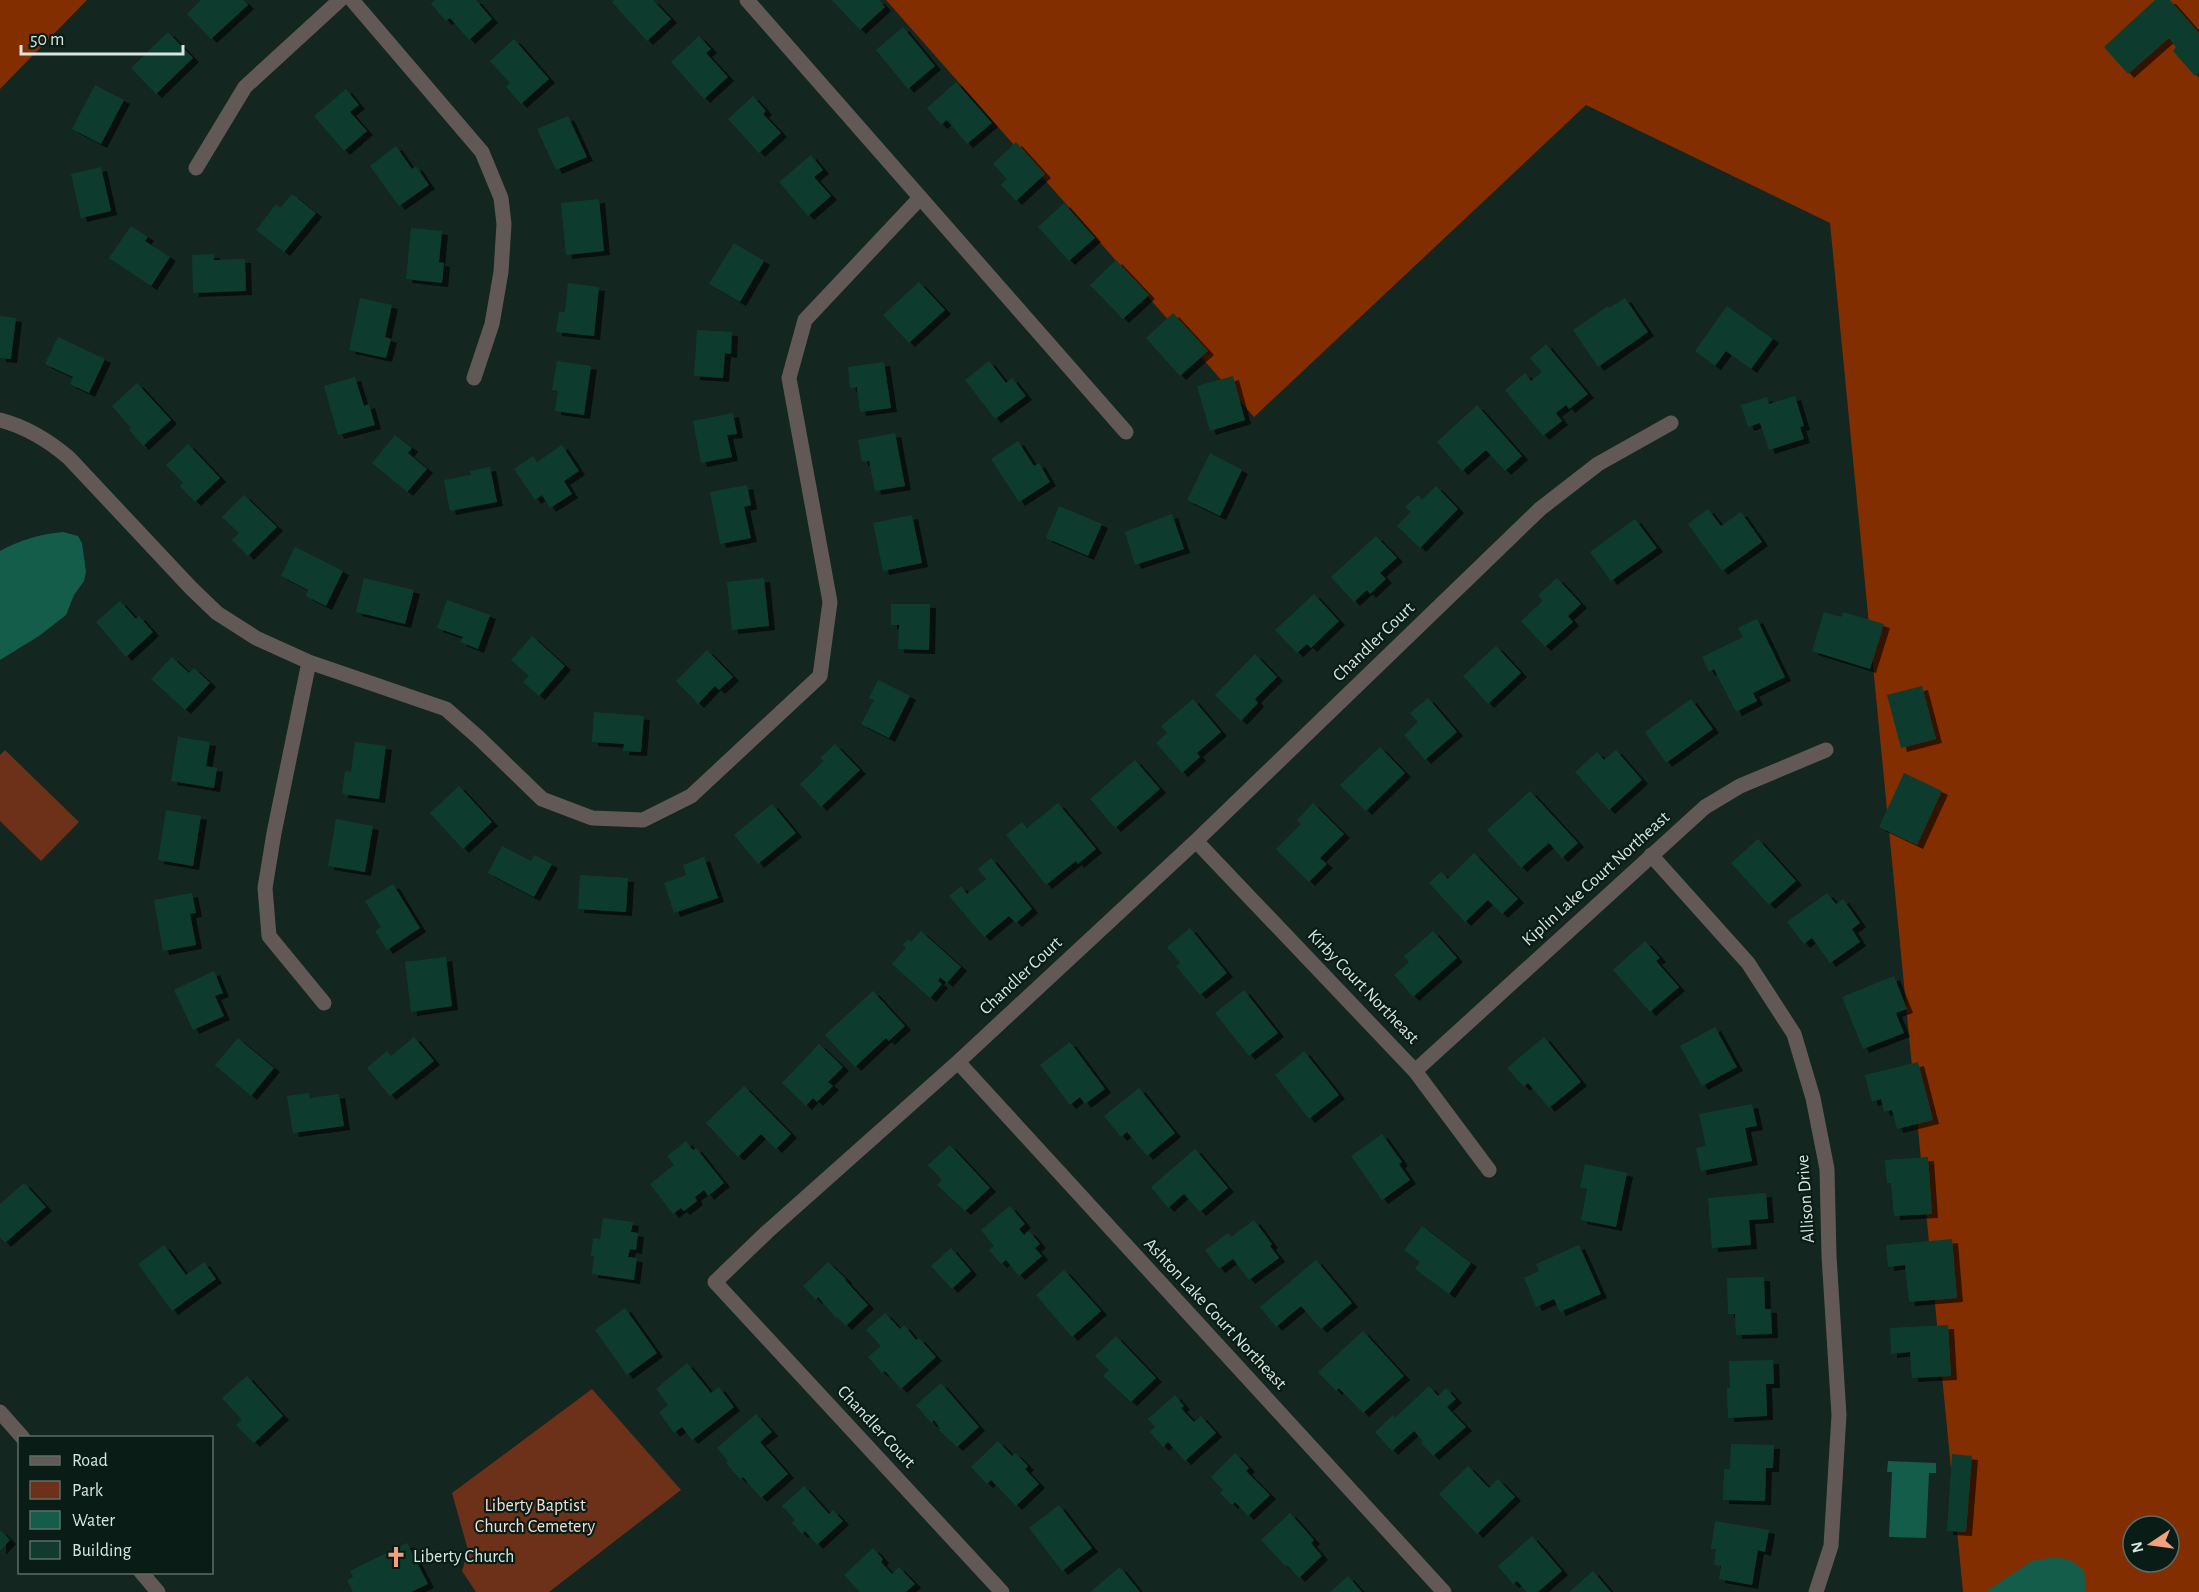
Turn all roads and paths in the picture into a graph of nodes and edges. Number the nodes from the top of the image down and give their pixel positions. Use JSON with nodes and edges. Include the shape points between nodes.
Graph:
{"nodes":[{"id":1,"x":340,"y":0,"type":"edge"},
{"id":2,"x":352,"y":0,"type":"edge"},
{"id":3,"x":747,"y":0,"type":"edge"},
{"id":4,"x":196,"y":168,"type":"dead end"},
{"id":5,"x":920,"y":198,"type":"junction"},
{"id":6,"x":474,"y":378,"type":"dead end"},
{"id":7,"x":0,"y":420,"type":"edge"},
{"id":8,"x":1671,"y":423,"type":"dead end"},
{"id":9,"x":1126,"y":432,"type":"dead end"},
{"id":10,"x":309,"y":662,"type":"junction"},
{"id":11,"x":1826,"y":750,"type":"dead end"},
{"id":12,"x":1196,"y":841,"type":"junction"},
{"id":13,"x":1651,"y":855,"type":"junction"},
{"id":14,"x":324,"y":1003,"type":"dead end"},
{"id":15,"x":957,"y":1062,"type":"junction"},
{"id":16,"x":1415,"y":1071,"type":"junction"},
{"id":17,"x":1490,"y":1170,"type":"dead end"},
{"id":18,"x":0,"y":1412,"type":"edge"},
{"id":19,"x":21,"y":1436,"type":"edge"},
{"id":20,"x":143,"y":1574,"type":"edge"},
{"id":21,"x":158,"y":1592,"type":"edge"},
{"id":22,"x":1002,"y":1592,"type":"edge"},
{"id":23,"x":1444,"y":1592,"type":"edge"},
{"id":24,"x":1816,"y":1592,"type":"edge"}],
"edges":[{"from":1,"to":4,"type":"street","via":[[245,87]]},
{"from":2,"to":6,"type":"street","via":[[482,152],[501,198],[501,273],[492,324]]},
{"from":3,"to":5,"type":"street"},
{"from":5,"to":9,"type":"street"},
{"from":5,"to":10,"type":"street","via":[[805,320],[789,378],[830,602],[820,676],[691,796],[643,820],[592,818],[542,799],[446,710]]},
{"from":7,"to":10,"type":"street","via":[[46,439],[69,458],[217,613],[256,638]]},
{"from":8,"to":12,"type":"street","name":"Chandler Court","via":[[1598,464],[1540,509]]},
{"from":10,"to":14,"type":"street","via":[[265,888],[269,936]]},
{"from":11,"to":13,"type":"street","name":"Kiplin Lake Court Northeast","via":[[1740,786],[1705,807]]},
{"from":12,"to":15,"type":"street","name":"Chandler Court"},
{"from":12,"to":16,"type":"street","name":"Kirby Court Northeast"},
{"from":13,"to":16,"type":"street","name":"Kiplin Lake Court Northeast"},
{"from":13,"to":24,"type":"street","name":"Allison Drive","via":[[1748,963],[1794,1034],[1813,1098],[1827,1169],[1839,1415],[1831,1546]]},
{"from":15,"to":22,"type":"street","name":"Chandler Court","via":[[715,1282]]},
{"from":15,"to":23,"type":"street","name":"Ashton Lake Court Northeast"},
{"from":16,"to":17,"type":"street","name":"Kirby Court Northeast"},
{"from":18,"to":19,"type":"street"},
{"from":20,"to":21,"type":"street"}]}
